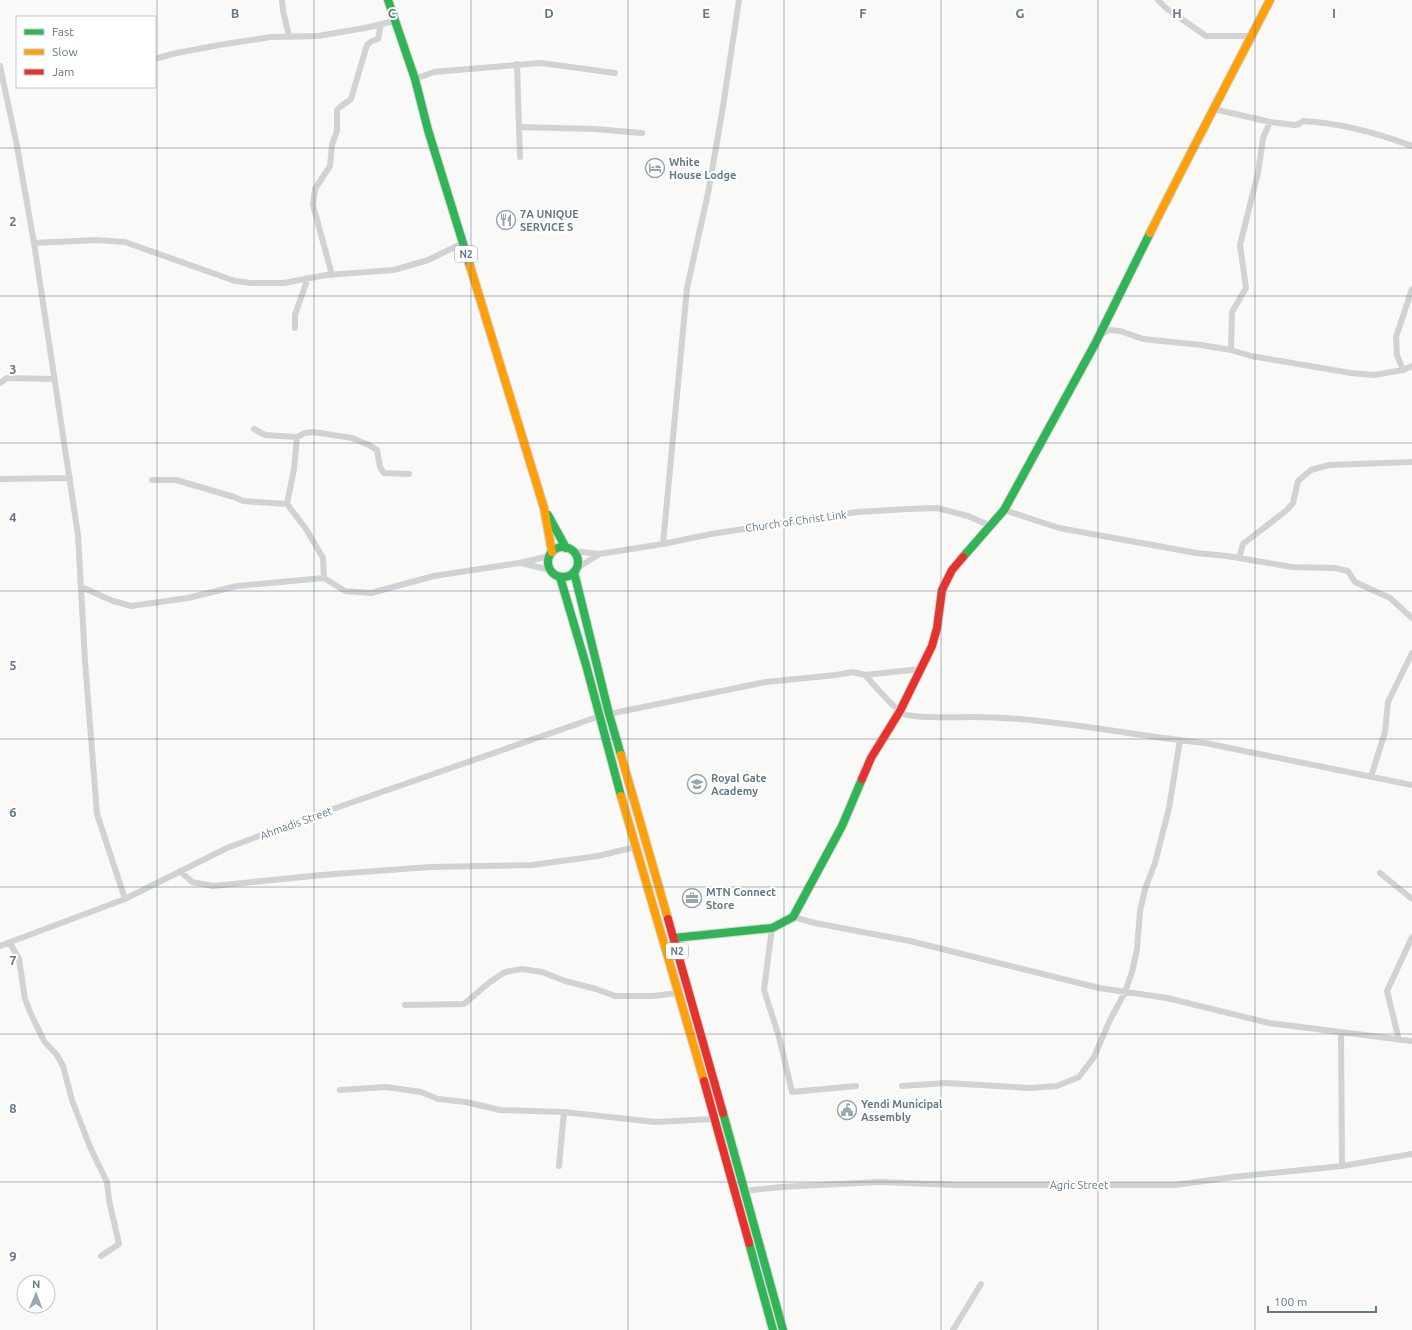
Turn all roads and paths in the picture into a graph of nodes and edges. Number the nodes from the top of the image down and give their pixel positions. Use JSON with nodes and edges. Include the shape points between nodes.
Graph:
{"nodes":[{"id":1,"x":282,"y":0,"type":"edge"},
{"id":2,"x":388,"y":0,"type":"edge"},
{"id":3,"x":739,"y":0,"type":"edge"},
{"id":4,"x":1158,"y":0,"type":"edge"},
{"id":5,"x":1270,"y":0,"type":"edge"},
{"id":6,"x":394,"y":21,"type":"junction"},
{"id":7,"x":381,"y":24,"type":"junction"},
{"id":8,"x":289,"y":36,"type":"junction"},
{"id":9,"x":1251,"y":36,"type":"junction"},
{"id":10,"x":156,"y":59,"type":"edge"},
{"id":11,"x":517,"y":64,"type":"junction"},
{"id":12,"x":0,"y":66,"type":"edge"},
{"id":13,"x":615,"y":73,"type":"dead end"},
{"id":14,"x":415,"y":79,"type":"junction"},
{"id":15,"x":1214,"y":109,"type":"junction"},
{"id":16,"x":1270,"y":122,"type":"junction"},
{"id":17,"x":519,"y":127,"type":"junction"},
{"id":18,"x":642,"y":133,"type":"dead end"},
{"id":19,"x":1412,"y":146,"type":"edge"},
{"id":20,"x":520,"y":157,"type":"dead end"},
{"id":21,"x":34,"y":243,"type":"junction"},
{"id":22,"x":463,"y":243,"type":"junction"},
{"id":23,"x":332,"y":275,"type":"junction"},
{"id":24,"x":308,"y":278,"type":"junction"},
{"id":25,"x":1412,"y":289,"type":"edge"},
{"id":26,"x":295,"y":328,"type":"dead end"},
{"id":27,"x":1100,"y":334,"type":"junction"},
{"id":28,"x":1231,"y":350,"type":"junction"},
{"id":29,"x":1412,"y":366,"type":"edge"},
{"id":30,"x":1403,"y":370,"type":"junction"},
{"id":31,"x":54,"y":379,"type":"junction"},
{"id":32,"x":0,"y":383,"type":"edge"},
{"id":33,"x":254,"y":429,"type":"dead end"},
{"id":34,"x":297,"y":438,"type":"junction"},
{"id":35,"x":1412,"y":462,"type":"edge"},
{"id":36,"x":409,"y":474,"type":"dead end"},
{"id":37,"x":70,"y":478,"type":"junction"},
{"id":38,"x":0,"y":479,"type":"edge"},
{"id":39,"x":152,"y":480,"type":"dead end"},
{"id":40,"x":287,"y":504,"type":"junction"},
{"id":41,"x":544,"y":508,"type":"junction"},
{"id":42,"x":1004,"y":510,"type":"junction"},
{"id":43,"x":991,"y":526,"type":"junction"},
{"id":44,"x":663,"y":544,"type":"junction"},
{"id":45,"x":569,"y":550,"type":"junction"},
{"id":46,"x":551,"y":554,"type":"junction"},
{"id":47,"x":599,"y":554,"type":"junction"},
{"id":48,"x":1239,"y":558,"type":"junction"},
{"id":49,"x":519,"y":562,"type":"junction"},
{"id":50,"x":550,"y":570,"type":"junction"},
{"id":51,"x":575,"y":571,"type":"junction"},
{"id":52,"x":560,"y":577,"type":"junction"},
{"id":53,"x":324,"y":578,"type":"junction"},
{"id":54,"x":81,"y":587,"type":"junction"},
{"id":55,"x":1412,"y":618,"type":"edge"},
{"id":56,"x":1412,"y":653,"type":"edge"},
{"id":57,"x":920,"y":668,"type":"junction"},
{"id":58,"x":865,"y":676,"type":"junction"},
{"id":59,"x":900,"y":711,"type":"junction"},
{"id":60,"x":609,"y":714,"type":"junction"},
{"id":61,"x":600,"y":716,"type":"junction"},
{"id":62,"x":1180,"y":740,"type":"junction"},
{"id":63,"x":1371,"y":778,"type":"junction"},
{"id":64,"x":1412,"y":785,"type":"edge"},
{"id":65,"x":635,"y":847,"type":"junction"},
{"id":66,"x":180,"y":871,"type":"junction"},
{"id":67,"x":1380,"y":873,"type":"dead end"},
{"id":68,"x":125,"y":899,"type":"junction"},
{"id":69,"x":1412,"y":899,"type":"edge"},
{"id":70,"x":793,"y":917,"type":"junction"},
{"id":71,"x":772,"y":928,"type":"junction"},
{"id":72,"x":1412,"y":937,"type":"edge"},
{"id":73,"x":674,"y":938,"type":"junction"},
{"id":74,"x":10,"y":943,"type":"junction"},
{"id":75,"x":0,"y":946,"type":"edge"},
{"id":76,"x":1125,"y":992,"type":"junction"},
{"id":77,"x":678,"y":994,"type":"junction"},
{"id":78,"x":405,"y":1005,"type":"dead end"},
{"id":79,"x":1341,"y":1032,"type":"junction"},
{"id":80,"x":1399,"y":1040,"type":"junction"},
{"id":81,"x":1412,"y":1041,"type":"edge"},
{"id":82,"x":856,"y":1086,"type":"dead end"},
{"id":83,"x":902,"y":1086,"type":"dead end"},
{"id":84,"x":340,"y":1090,"type":"dead end"},
{"id":85,"x":564,"y":1112,"type":"junction"},
{"id":86,"x":713,"y":1119,"type":"junction"},
{"id":87,"x":1412,"y":1154,"type":"edge"},
{"id":88,"x":559,"y":1166,"type":"dead end"},
{"id":89,"x":1342,"y":1166,"type":"junction"},
{"id":90,"x":744,"y":1191,"type":"junction"},
{"id":91,"x":734,"y":1194,"type":"junction"},
{"id":92,"x":101,"y":1256,"type":"dead end"},
{"id":93,"x":981,"y":1284,"type":"dead end"},
{"id":94,"x":773,"y":1330,"type":"edge"},
{"id":95,"x":783,"y":1330,"type":"edge"},
{"id":96,"x":953,"y":1330,"type":"edge"}],
"edges":[{"from":1,"to":8,"type":"street"},
{"from":2,"to":6,"type":"main road","number":"N2"},
{"from":3,"to":44,"type":"street","via":[[709,186],[687,288]]},
{"from":4,"to":9,"type":"street","via":[[1206,36]]},
{"from":5,"to":9,"type":"main road"},
{"from":6,"to":7,"type":"street"},
{"from":6,"to":14,"type":"main road","number":"N2"},
{"from":7,"to":8,"type":"street","via":[[318,36]]},
{"from":7,"to":23,"type":"street","via":[[378,40],[367,45],[351,99],[337,110],[337,131],[332,145],[330,166],[315,188],[313,205]]},
{"from":8,"to":10,"type":"street","via":[[219,45]]},
{"from":9,"to":15,"type":"main road"},
{"from":11,"to":13,"type":"street","via":[[541,63]]},
{"from":11,"to":14,"type":"street","via":[[434,72]]},
{"from":11,"to":17,"type":"street"},
{"from":12,"to":21,"type":"street"},
{"from":14,"to":22,"type":"main road","number":"N2"},
{"from":15,"to":16,"type":"street"},
{"from":15,"to":27,"type":"main road"},
{"from":16,"to":19,"type":"street","via":[[1295,125],[1303,121],[1324,122],[1367,131]]},
{"from":16,"to":28,"type":"street","via":[[1264,138],[1240,245],[1246,288],[1232,312]]},
{"from":17,"to":18,"type":"street"},
{"from":17,"to":20,"type":"street"},
{"from":21,"to":24,"type":"street","via":[[97,240],[125,242],[235,281],[284,283]]},
{"from":21,"to":31,"type":"street"},
{"from":22,"to":23,"type":"street","via":[[428,260],[394,270]]},
{"from":22,"to":41,"type":"main road","number":"N2"},
{"from":23,"to":24,"type":"street"},
{"from":24,"to":26,"type":"street","via":[[295,315]]},
{"from":25,"to":30,"type":"street","via":[[1396,337],[1396,355]]},
{"from":27,"to":28,"type":"street","via":[[1109,330],[1120,331],[1143,339]]},
{"from":27,"to":42,"type":"main road"},
{"from":28,"to":30,"type":"street","via":[[1251,356],[1351,373],[1374,375]]},
{"from":29,"to":30,"type":"street"},
{"from":31,"to":32,"type":"street","via":[[7,378]]},
{"from":31,"to":37,"type":"street"},
{"from":33,"to":34,"type":"street","via":[[265,435]]},
{"from":34,"to":36,"type":"street","via":[[313,432],[352,438],[377,450],[380,467],[384,473]]},
{"from":34,"to":40,"type":"street"},
{"from":35,"to":48,"type":"street","via":[[1329,465],[1311,470],[1298,481],[1293,503],[1243,544]]},
{"from":37,"to":38,"type":"street"},
{"from":37,"to":54,"type":"street","via":[[78,535]]},
{"from":39,"to":40,"type":"street","via":[[176,480],[243,501]]},
{"from":40,"to":53,"type":"street","via":[[323,558]]},
{"from":41,"to":45,"type":"main road","number":"N2"},
{"from":41,"to":46,"type":"main road","number":"N2"},
{"from":42,"to":43,"type":"main road"},
{"from":42,"to":48,"type":"street","via":[[1059,528],[1196,553]]},
{"from":43,"to":44,"type":"street","name":"Church of Christ Link","via":[[968,516],[937,508],[908,509],[842,514]]},
{"from":43,"to":57,"type":"main road","via":[[970,547],[945,583],[932,646]]},
{"from":44,"to":47,"type":"street","name":"Church of Christ Link"},
{"from":45,"to":46,"type":"main road","via":[[558,548]]},
{"from":45,"to":47,"type":"street","name":"Church of Christ Link"},
{"from":45,"to":51,"type":"main road","via":[[577,558]]},
{"from":46,"to":49,"type":"street"},
{"from":46,"to":50,"type":"main road","via":[[548,563]]},
{"from":47,"to":51,"type":"street","name":"Church of Christ Link"},
{"from":48,"to":55,"type":"street","via":[[1292,567],[1348,570],[1355,582],[1390,598]]},
{"from":49,"to":50,"type":"street"},
{"from":49,"to":53,"type":"street","via":[[434,576],[371,593],[345,591]]},
{"from":50,"to":52,"type":"main road"},
{"from":51,"to":52,"type":"main road"},
{"from":51,"to":60,"type":"main road","number":"N2"},
{"from":52,"to":61,"type":"main road","number":"N2"},
{"from":53,"to":54,"type":"street","via":[[237,586],[188,598],[131,606],[112,601]]},
{"from":54,"to":68,"type":"street","via":[[97,814]]},
{"from":56,"to":63,"type":"street","via":[[1388,702],[1385,732]]},
{"from":57,"to":58,"type":"street"},
{"from":57,"to":59,"type":"main road"},
{"from":58,"to":59,"type":"street"},
{"from":58,"to":60,"type":"street","via":[[853,672],[766,682]]},
{"from":59,"to":62,"type":"street","via":[[916,717],[981,717],[1067,723]]},
{"from":59,"to":70,"type":"main road","via":[[871,758],[842,826]]},
{"from":60,"to":73,"type":"main road","number":"N2"},
{"from":61,"to":65,"type":"main road","number":"N2"},
{"from":61,"to":66,"type":"street","name":"Ahmadis Street","via":[[234,845]]},
{"from":62,"to":63,"type":"street"},
{"from":62,"to":76,"type":"street","via":[[1169,808],[1155,863],[1145,889],[1132,972]]},
{"from":63,"to":64,"type":"street"},
{"from":65,"to":66,"type":"street","via":[[598,856],[532,865],[430,867],[213,886],[192,882]]},
{"from":65,"to":77,"type":"main road","number":"N2"},
{"from":66,"to":68,"type":"street","name":"Ahmadis Street"},
{"from":67,"to":69,"type":"street"},
{"from":68,"to":74,"type":"street","name":"Ahmadis Street"},
{"from":70,"to":71,"type":"main road"},
{"from":70,"to":76,"type":"street","via":[[910,941],[1099,988]]},
{"from":71,"to":73,"type":"main road"},
{"from":71,"to":82,"type":"street","via":[[764,990],[779,1037],[792,1092]]},
{"from":72,"to":80,"type":"street","via":[[1387,991]]},
{"from":73,"to":90,"type":"main road","number":"N2"},
{"from":74,"to":75,"type":"street","name":"Ahmadis Street"},
{"from":74,"to":92,"type":"street","via":[[19,959],[25,999],[30,1012],[44,1041],[63,1066],[72,1100],[107,1182],[119,1244]]},
{"from":76,"to":79,"type":"street","via":[[1167,998],[1269,1023]]},
{"from":76,"to":83,"type":"street","via":[[1094,1057],[1079,1077],[1057,1086],[1029,1088],[946,1083]]},
{"from":77,"to":78,"type":"street","via":[[615,996],[542,972],[522,969],[505,972],[464,1004]]},
{"from":77,"to":86,"type":"main road","number":"N2"},
{"from":79,"to":80,"type":"street"},
{"from":79,"to":89,"type":"street"},
{"from":80,"to":81,"type":"street"},
{"from":84,"to":85,"type":"street","via":[[386,1087],[421,1092],[438,1099],[500,1110]]},
{"from":85,"to":86,"type":"street","via":[[655,1122]]},
{"from":85,"to":88,"type":"street"},
{"from":86,"to":91,"type":"main road","number":"N2"},
{"from":87,"to":89,"type":"street","name":"Agric Street"},
{"from":89,"to":90,"type":"street","name":"Agric Street","via":[[1175,1185],[956,1185],[878,1182]]},
{"from":90,"to":91,"type":"main road"},
{"from":90,"to":95,"type":"main road","number":"N2"},
{"from":91,"to":94,"type":"main road","number":"N2"},
{"from":93,"to":96,"type":"street"}]}
